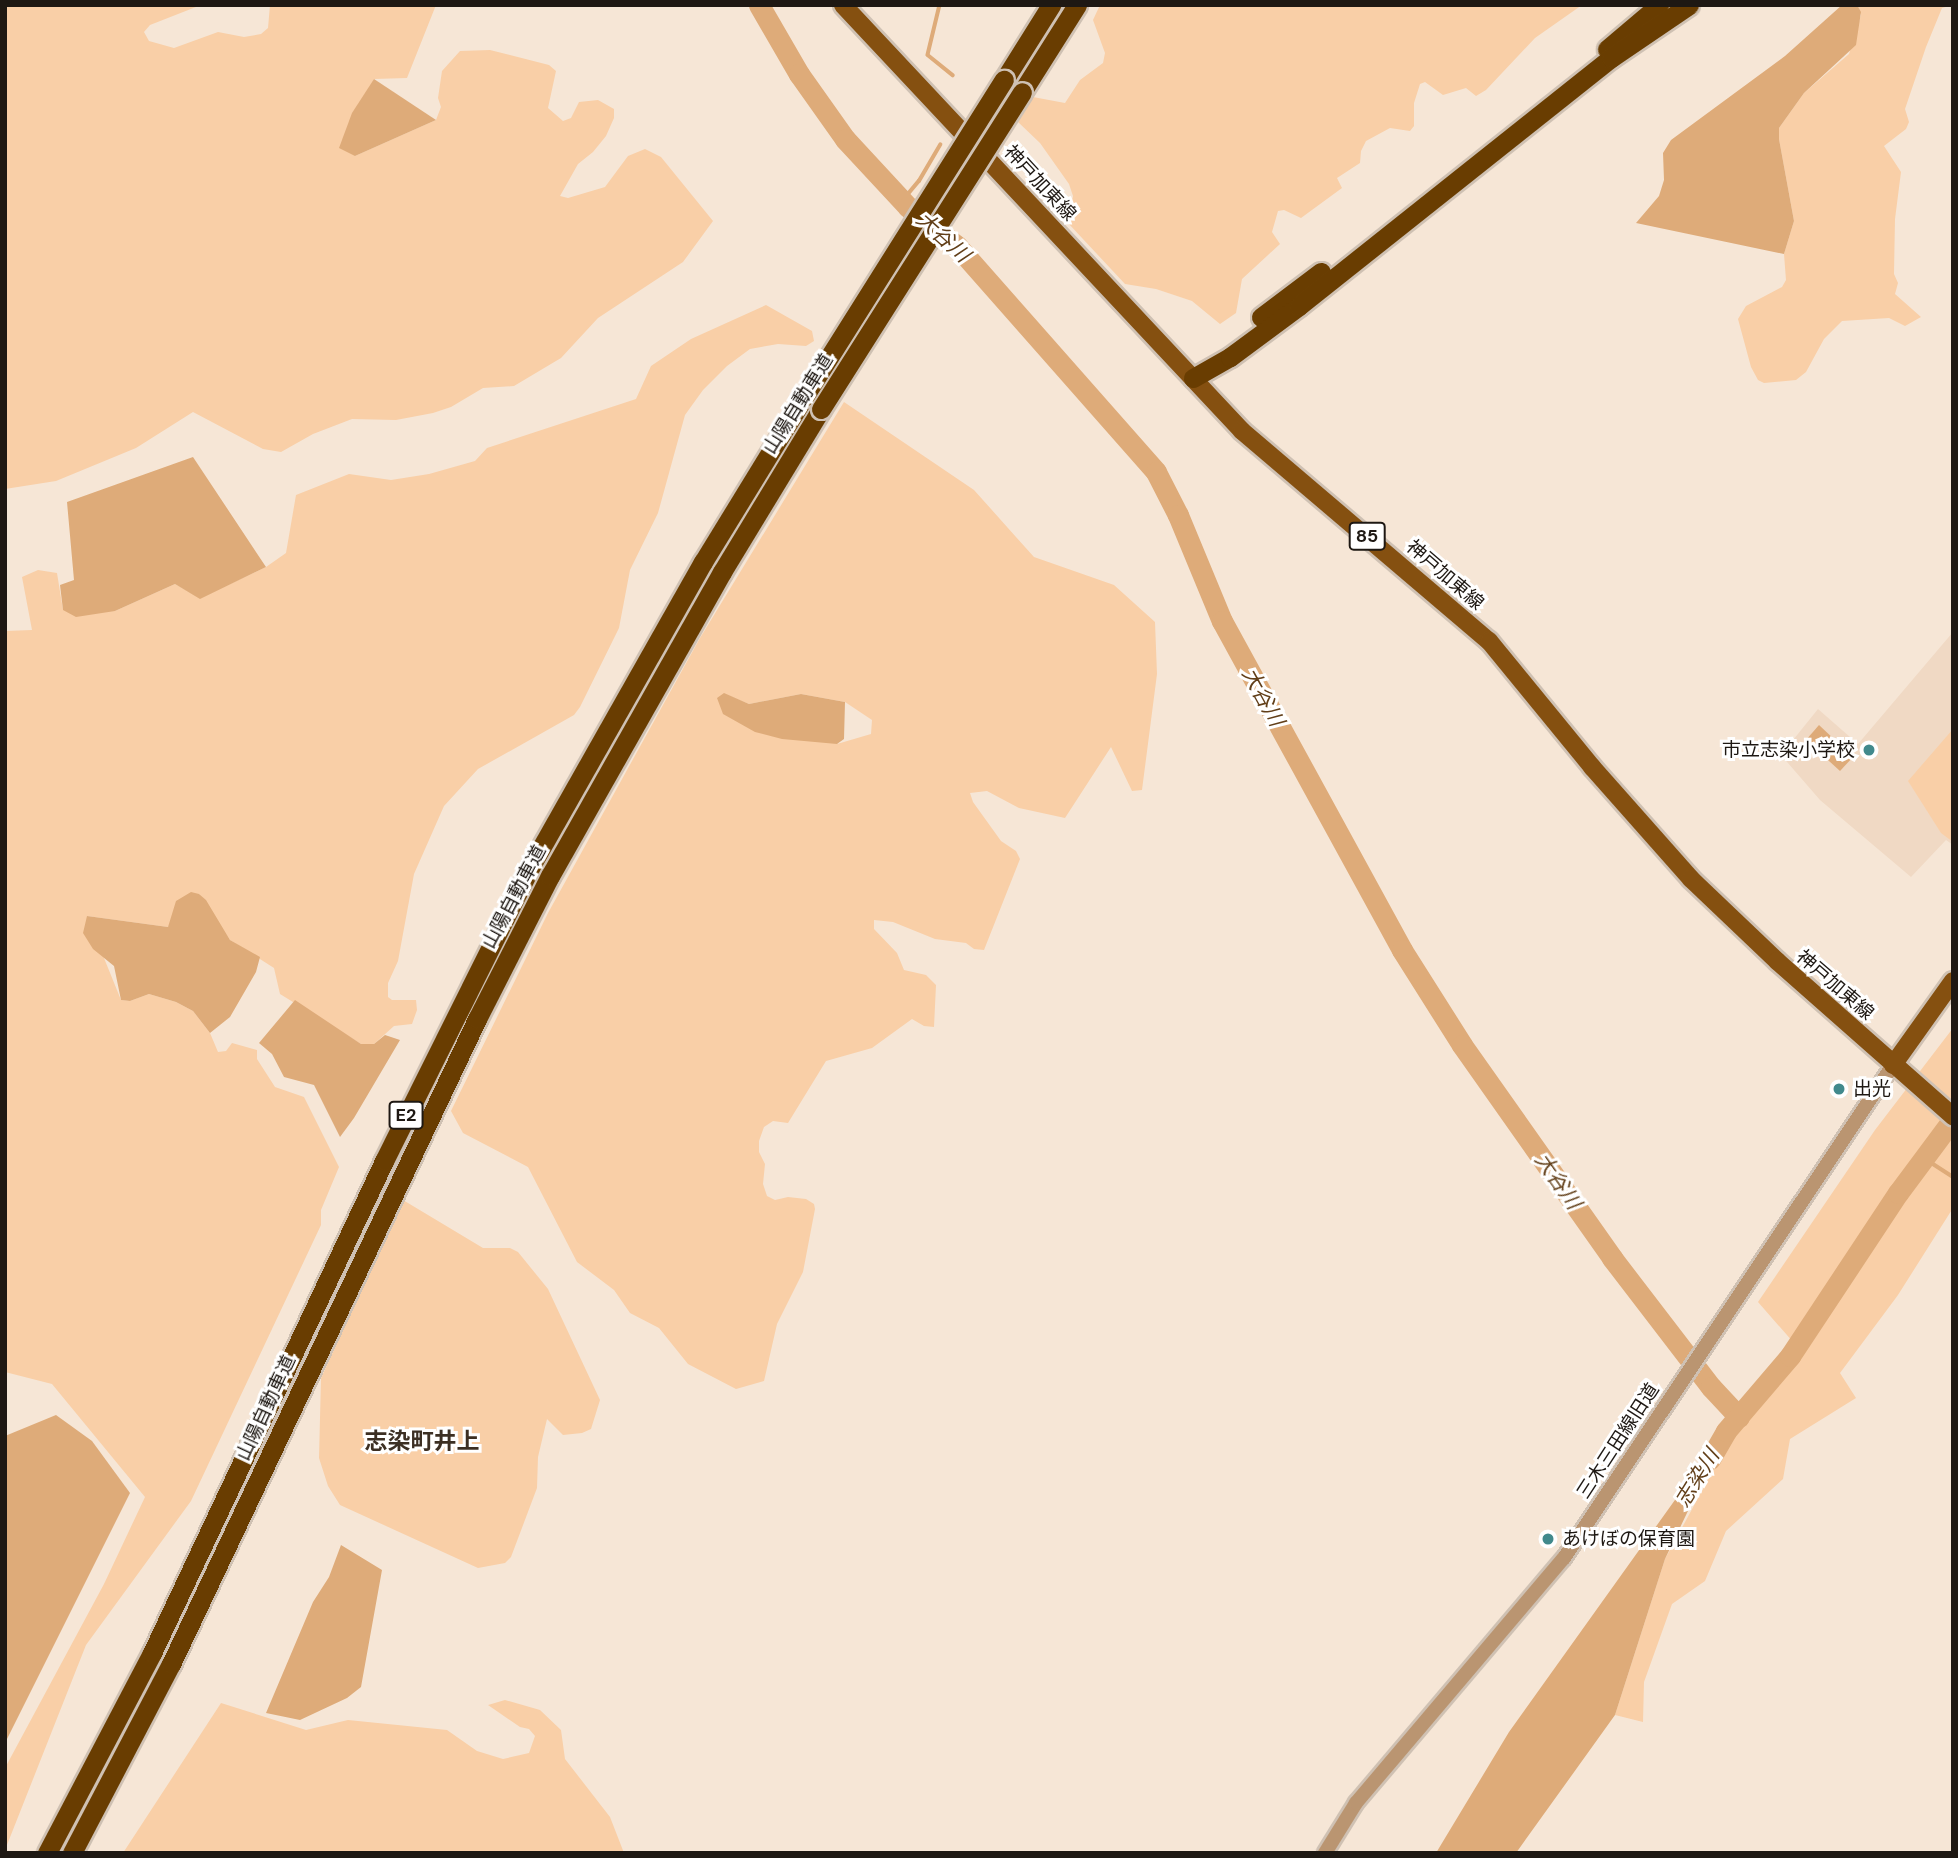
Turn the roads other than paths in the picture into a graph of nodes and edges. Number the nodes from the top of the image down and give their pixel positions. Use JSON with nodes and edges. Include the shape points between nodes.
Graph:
{"nodes":[{"id":1,"x":843,"y":5,"type":"edge"},
{"id":2,"x":1051,"y":5,"type":"edge"},
{"id":3,"x":1077,"y":5,"type":"edge"},
{"id":4,"x":1658,"y":5,"type":"edge"},
{"id":5,"x":1689,"y":5,"type":"edge"},
{"id":6,"x":1193,"y":378,"type":"junction"},
{"id":7,"x":1953,"y":981,"type":"edge"},
{"id":8,"x":1893,"y":1065,"type":"junction"},
{"id":9,"x":1953,"y":1116,"type":"edge"},
{"id":10,"x":47,"y":1853,"type":"edge"},
{"id":11,"x":72,"y":1853,"type":"edge"},
{"id":12,"x":1325,"y":1853,"type":"edge"}],
"edges":[{"from":1,"to":6,"type":"main road","name":"神戸加東線","number":"85"},
{"from":2,"to":10,"type":"highway","name":"山陽自動車道","number":"E2","bridge":true,"via":[[703,562],[532,864],[384,1161],[158,1641]]},
{"from":3,"to":11,"type":"highway","name":"山陽自動車道","number":"E2","bridge":true,"via":[[821,409],[660,678],[550,876],[477,1019],[171,1664]]},
{"from":4,"to":6,"type":"highway","via":[[1243,331]]},
{"from":5,"to":6,"type":"highway","via":[[1611,58],[1299,306]]},
{"from":6,"to":8,"type":"main road","name":"神戸加東線","number":"85","via":[[1265,452],[1489,641],[1691,879]]},
{"from":7,"to":8,"type":"main road"},
{"from":8,"to":9,"type":"main road","name":"神戸加東線"},
{"from":8,"to":12,"type":"street","name":"三木三田線旧道","via":[[1564,1558],[1356,1803]]}]}
